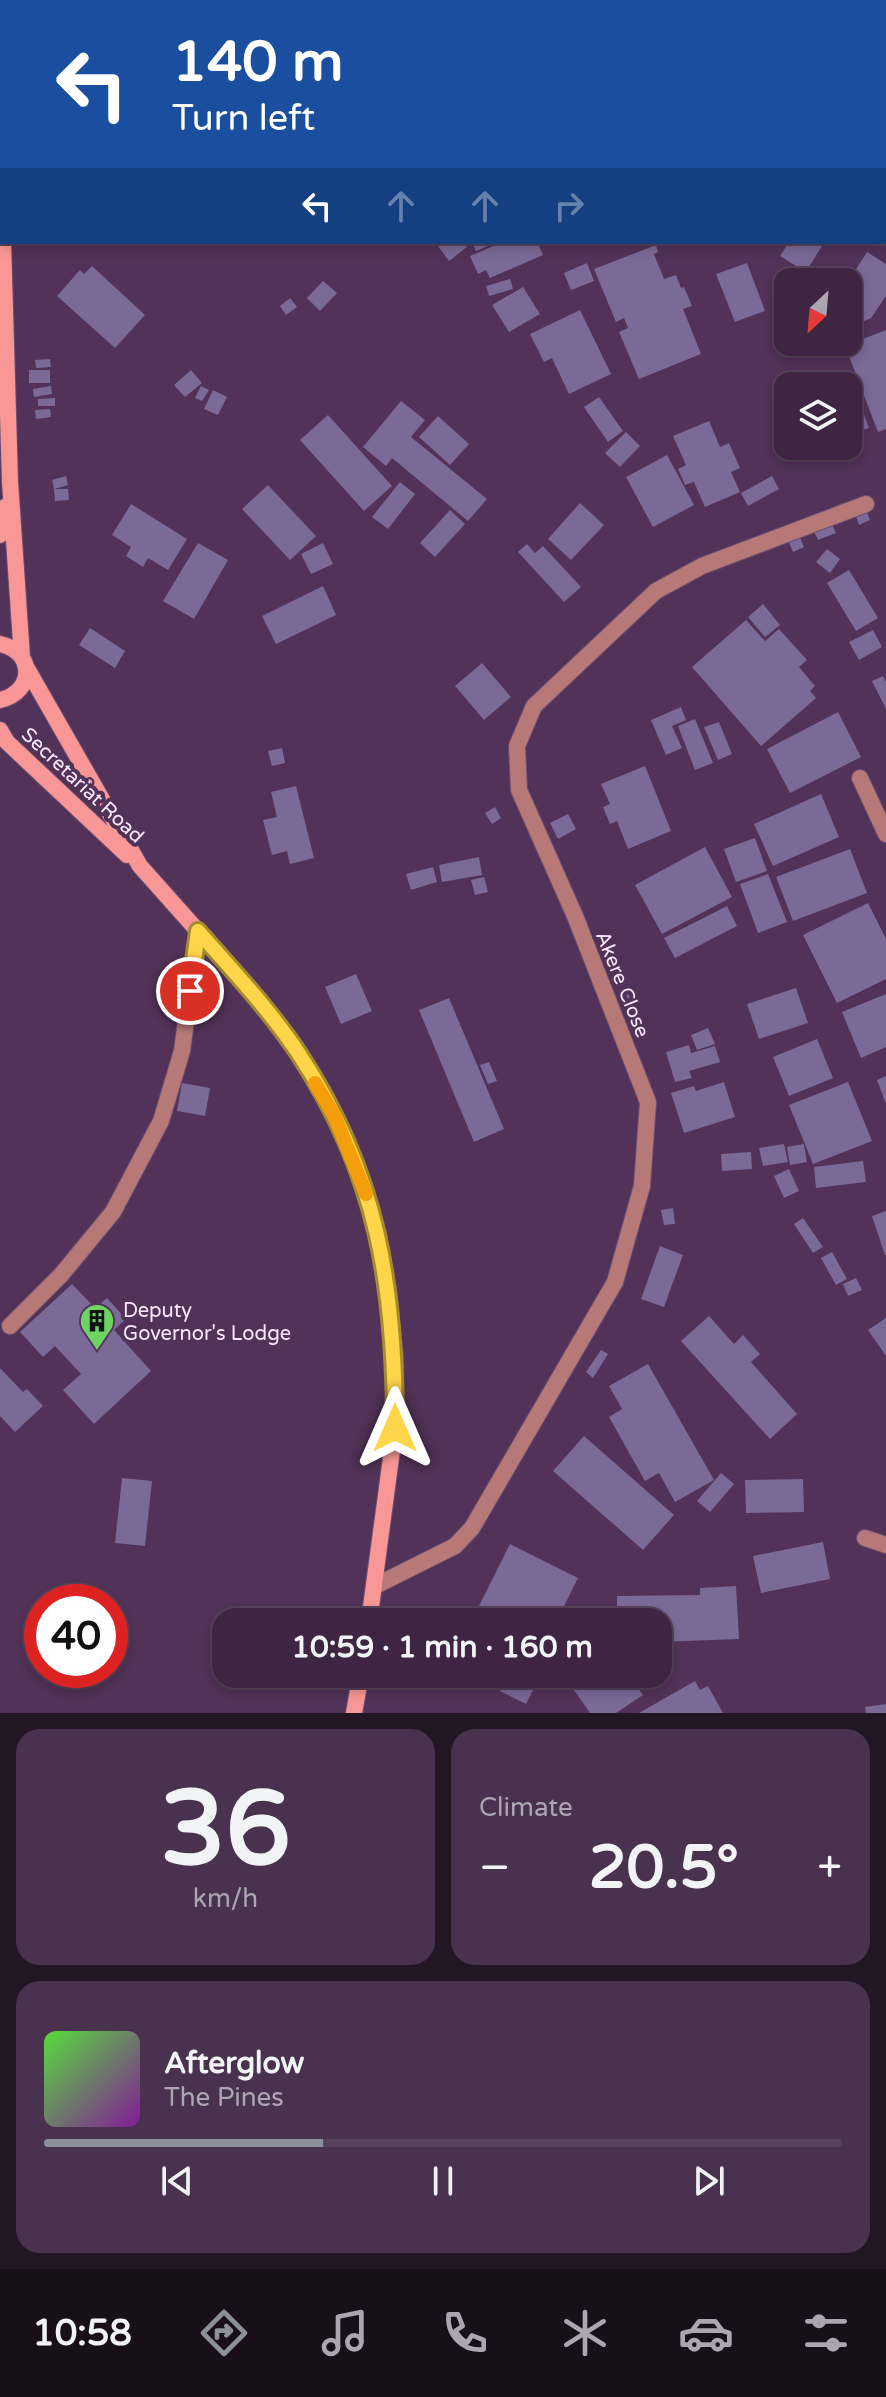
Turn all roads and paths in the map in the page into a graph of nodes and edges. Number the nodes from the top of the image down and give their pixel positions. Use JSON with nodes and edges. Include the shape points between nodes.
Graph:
{"nodes":[{"id":1,"x":3,"y":244,"type":"edge"},
{"id":2,"x":10,"y":482,"type":"junction"},
{"id":3,"x":866,"y":504,"type":"dead end"},
{"id":4,"x":0,"y":535,"type":"edge"},
{"id":5,"x":0,"y":644,"type":"edge"},
{"id":6,"x":24,"y":661,"type":"junction"},
{"id":7,"x":0,"y":700,"type":"edge"},
{"id":8,"x":0,"y":730,"type":"edge"},
{"id":9,"x":860,"y":778,"type":"dead end"},
{"id":10,"x":886,"y":834,"type":"edge"},
{"id":11,"x":140,"y":866,"type":"junction"},
{"id":12,"x":198,"y":931,"type":"junction"},
{"id":13,"x":10,"y":1326,"type":"dead end"},
{"id":14,"x":865,"y":1538,"type":"dead end"},
{"id":15,"x":886,"y":1545,"type":"edge"},
{"id":16,"x":375,"y":1586,"type":"junction"},
{"id":17,"x":371,"y":1608,"type":"edge"},
{"id":18,"x":358,"y":1688,"type":"edge"},
{"id":19,"x":354,"y":1713,"type":"edge"}],
"edges":[{"from":1,"to":2,"type":"street"},
{"from":2,"to":4,"type":"street"},
{"from":2,"to":6,"type":"street"},
{"from":3,"to":16,"type":"street","name":"Akere Close","via":[[702,566],[656,591],[534,706],[517,746],[519,790],[648,1102],[642,1186],[615,1282],[472,1528],[455,1546]]},
{"from":5,"to":6,"type":"street","via":[[10,646]]},
{"from":6,"to":7,"type":"street","via":[[27,673],[21,689]]},
{"from":6,"to":11,"type":"street"},
{"from":8,"to":11,"type":"street","name":"Secretariat Road","via":[[15,751]]},
{"from":9,"to":10,"type":"street"},
{"from":11,"to":12,"type":"street"},
{"from":12,"to":13,"type":"street","via":[[182,1051],[161,1121],[113,1212]]},
{"from":12,"to":16,"type":"street","via":[[299,1055],[334,1115],[378,1234],[395,1358],[395,1428]]},
{"from":14,"to":15,"type":"street"},
{"from":16,"to":17,"type":"street"},
{"from":18,"to":19,"type":"street"}]}
